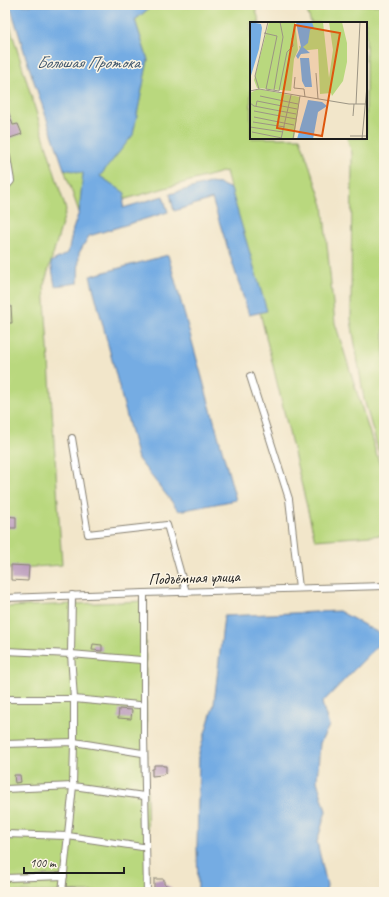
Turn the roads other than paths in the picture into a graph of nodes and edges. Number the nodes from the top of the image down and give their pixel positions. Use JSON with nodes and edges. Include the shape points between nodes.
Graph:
{"nodes":[{"id":1,"x":5,"y":152,"type":"edge"},
{"id":2,"x":5,"y":188,"type":"edge"},
{"id":3,"x":250,"y":376,"type":"dead end"},
{"id":4,"x":72,"y":438,"type":"dead end"},
{"id":5,"x":384,"y":586,"type":"edge"},
{"id":6,"x":299,"y":588,"type":"junction"},
{"id":7,"x":186,"y":592,"type":"junction"},
{"id":8,"x":144,"y":593,"type":"junction"},
{"id":9,"x":72,"y":595,"type":"junction"},
{"id":10,"x":5,"y":598,"type":"edge"},
{"id":11,"x":5,"y":651,"type":"edge"},
{"id":12,"x":71,"y":654,"type":"junction"},
{"id":13,"x":141,"y":660,"type":"dead end"},
{"id":14,"x":5,"y":699,"type":"edge"},
{"id":15,"x":74,"y":699,"type":"junction"},
{"id":16,"x":139,"y":705,"type":"dead end"},
{"id":17,"x":74,"y":742,"type":"junction"},
{"id":18,"x":5,"y":744,"type":"edge"},
{"id":19,"x":142,"y":753,"type":"dead end"},
{"id":20,"x":73,"y":786,"type":"junction"},
{"id":21,"x":5,"y":789,"type":"edge"},
{"id":22,"x":144,"y":796,"type":"dead end"},
{"id":23,"x":5,"y":834,"type":"edge"},
{"id":24,"x":68,"y":836,"type":"junction"},
{"id":25,"x":142,"y":847,"type":"dead end"},
{"id":26,"x":64,"y":876,"type":"junction"},
{"id":27,"x":5,"y":878,"type":"edge"},
{"id":28,"x":62,"y":891,"type":"edge"},
{"id":29,"x":89,"y":892,"type":"edge"},
{"id":30,"x":147,"y":892,"type":"edge"}],
"edges":[{"from":1,"to":2,"type":"street","via":[[11,181]]},
{"from":3,"to":6,"type":"street","via":[[290,499]]},
{"from":4,"to":7,"type":"street","via":[[88,534],[167,525]]},
{"from":5,"to":6,"type":"street","name":"Подъёмная улица"},
{"from":6,"to":7,"type":"street","name":"Подъёмная улица"},
{"from":7,"to":8,"type":"street","name":"Подъёмная улица"},
{"from":8,"to":9,"type":"street","name":"Подъёмная улица"},
{"from":8,"to":30,"type":"street"},
{"from":9,"to":10,"type":"street","name":"Подъёмная улица"},
{"from":9,"to":12,"type":"street"},
{"from":11,"to":12,"type":"street"},
{"from":12,"to":13,"type":"street"},
{"from":12,"to":15,"type":"street"},
{"from":14,"to":15,"type":"street"},
{"from":15,"to":16,"type":"street"},
{"from":15,"to":17,"type":"street"},
{"from":17,"to":18,"type":"street"},
{"from":17,"to":19,"type":"street"},
{"from":17,"to":20,"type":"street"},
{"from":20,"to":21,"type":"street"},
{"from":20,"to":22,"type":"street"},
{"from":20,"to":24,"type":"street"},
{"from":23,"to":24,"type":"street"},
{"from":24,"to":25,"type":"street"},
{"from":24,"to":26,"type":"street"},
{"from":26,"to":27,"type":"street"},
{"from":26,"to":28,"type":"street"},
{"from":28,"to":29,"type":"street"}]}
